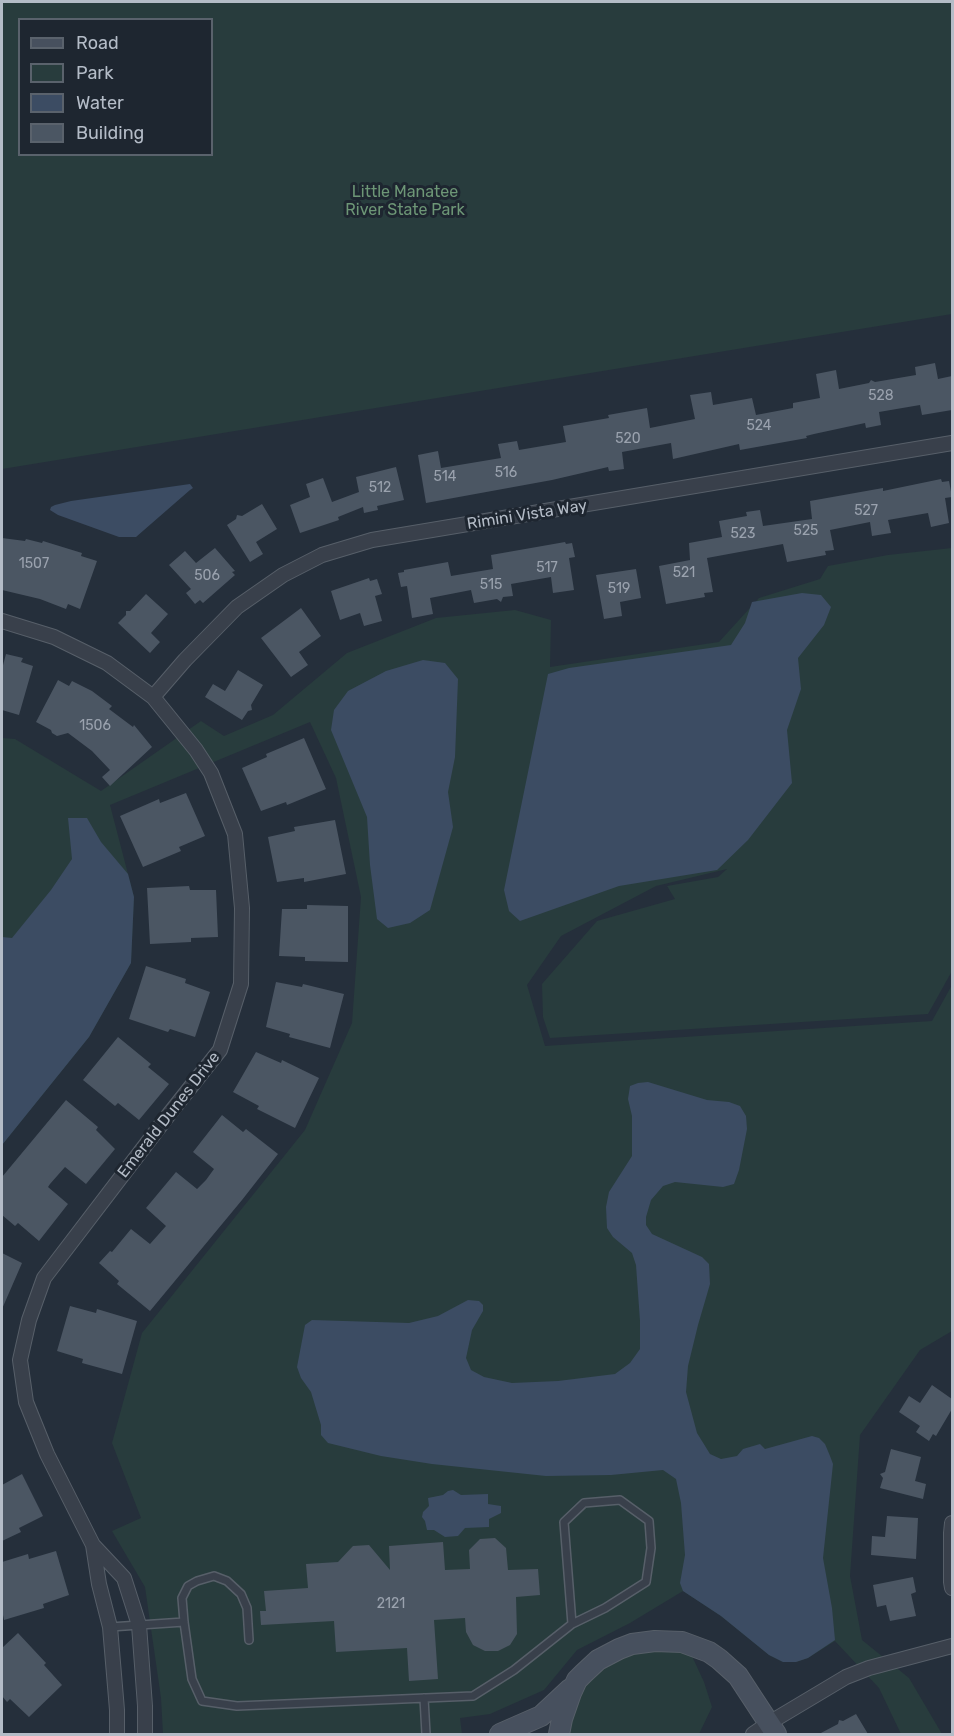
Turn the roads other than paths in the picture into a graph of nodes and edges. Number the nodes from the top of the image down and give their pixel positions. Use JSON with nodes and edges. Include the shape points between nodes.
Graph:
{"nodes":[{"id":1,"x":952,"y":443,"type":"edge"},
{"id":2,"x":2,"y":621,"type":"edge"},
{"id":3,"x":153,"y":697,"type":"junction"},
{"id":4,"x":952,"y":1523,"type":"edge"},
{"id":5,"x":93,"y":1545,"type":"junction"},
{"id":6,"x":952,"y":1588,"type":"edge"},
{"id":7,"x":184,"y":1622,"type":"junction"},
{"id":8,"x":572,"y":1624,"type":"junction"},
{"id":9,"x":138,"y":1625,"type":"junction"},
{"id":10,"x":110,"y":1627,"type":"junction"},
{"id":11,"x":249,"y":1640,"type":"dead end"},
{"id":12,"x":952,"y":1646,"type":"edge"},
{"id":13,"x":577,"y":1680,"type":"junction"},
{"id":14,"x":424,"y":1698,"type":"junction"},
{"id":15,"x":772,"y":1729,"type":"edge"},
{"id":16,"x":117,"y":1734,"type":"edge"},
{"id":17,"x":145,"y":1734,"type":"edge"},
{"id":18,"x":426,"y":1734,"type":"edge"},
{"id":19,"x":500,"y":1734,"type":"edge"},
{"id":20,"x":559,"y":1734,"type":"edge"},
{"id":21,"x":753,"y":1734,"type":"edge"}],
"edges":[{"from":1,"to":3,"type":"street","name":"Rimini Vista Way","via":[[372,540],[322,555],[283,575],[237,607]]},
{"from":2,"to":3,"type":"street","name":"Emerald Dunes Drive","via":[[54,637],[107,663]]},
{"from":3,"to":5,"type":"street","name":"Emerald Dunes Drive","via":[[212,773],[236,834],[242,908],[241,984],[220,1050],[44,1278],[29,1320],[20,1360],[26,1402],[47,1454]]},
{"from":4,"to":6,"type":"street"},
{"from":5,"to":9,"type":"street","name":"Emerald Dunes Drive","via":[[124,1578]]},
{"from":5,"to":10,"type":"street","name":"Emerald Dunes Drive"},
{"from":7,"to":9,"type":"lane"},
{"from":7,"to":11,"type":"lane","via":[[182,1598],[188,1586],[214,1576],[227,1581],[241,1594],[247,1608]]},
{"from":7,"to":14,"type":"lane","via":[[192,1679],[202,1701],[237,1706]]},
{"from":8,"to":8,"type":"lane","via":[[646,1581],[651,1548],[649,1521],[620,1500],[584,1503],[564,1522]]},
{"from":8,"to":14,"type":"lane","via":[[514,1670],[473,1696]]},
{"from":9,"to":10,"type":"lane"},
{"from":9,"to":17,"type":"street","name":"Emerald Dunes Drive"},
{"from":10,"to":16,"type":"street","name":"Emerald Dunes Drive"},
{"from":12,"to":15,"type":"street","via":[[857,1672]]},
{"from":13,"to":15,"type":"street","via":[[598,1660],[619,1649],[644,1641],[682,1642],[709,1652],[729,1666],[748,1688]]},
{"from":13,"to":19,"type":"street","via":[[541,1716]]},
{"from":13,"to":20,"type":"street"},
{"from":14,"to":18,"type":"lane"},
{"from":15,"to":21,"type":"street"}]}
